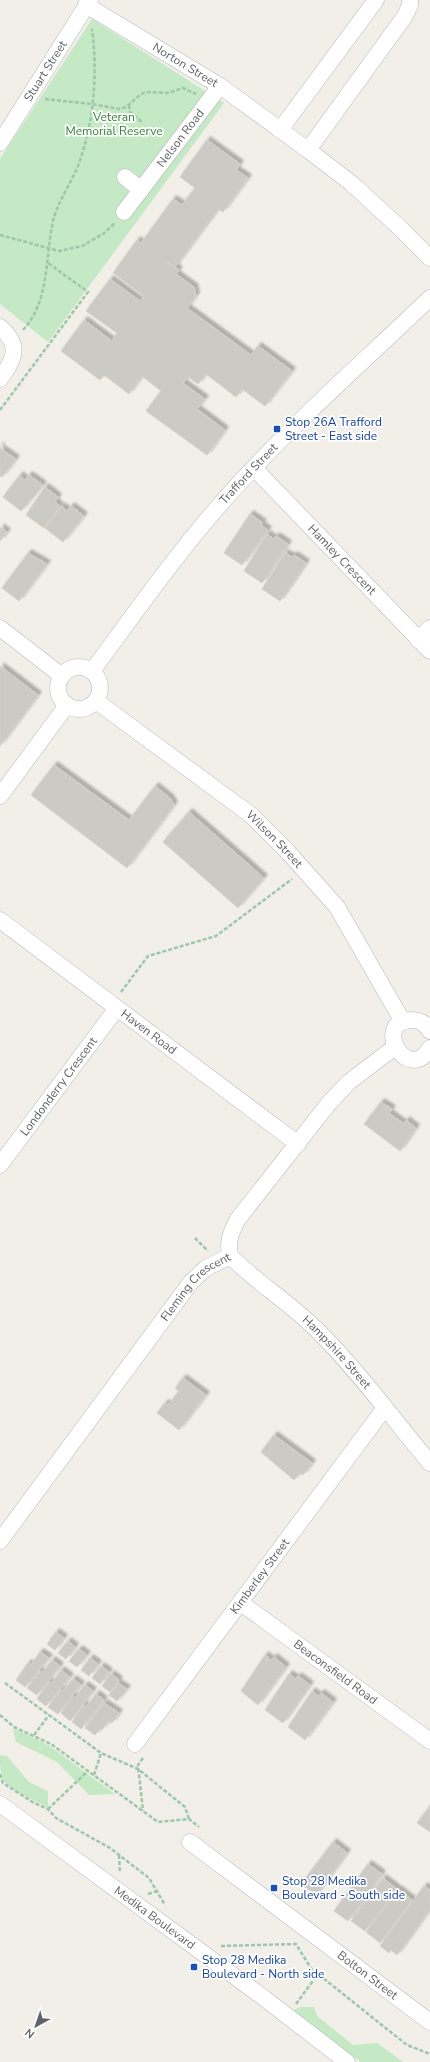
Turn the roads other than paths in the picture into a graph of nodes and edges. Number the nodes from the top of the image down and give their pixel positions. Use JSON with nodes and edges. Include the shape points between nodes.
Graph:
{"nodes":[{"id":1,"x":376,"y":0,"type":"edge"},
{"id":2,"x":410,"y":0,"type":"edge"},
{"id":3,"x":88,"y":3,"type":"edge"},
{"id":4,"x":220,"y":86,"type":"junction"},
{"id":5,"x":280,"y":130,"type":"junction"},
{"id":6,"x":0,"y":143,"type":"edge"},
{"id":7,"x":308,"y":150,"type":"junction"},
{"id":8,"x":125,"y":178,"type":"dead end"},
{"id":9,"x":141,"y":190,"type":"junction"},
{"id":10,"x":124,"y":212,"type":"road end"},
{"id":11,"x":430,"y":258,"type":"edge"},
{"id":12,"x":430,"y":298,"type":"edge"},
{"id":13,"x":0,"y":327,"type":"edge"},
{"id":14,"x":0,"y":379,"type":"edge"},
{"id":15,"x":254,"y":468,"type":"junction"},
{"id":16,"x":0,"y":628,"type":"edge"},
{"id":17,"x":430,"y":628,"type":"edge"},
{"id":18,"x":418,"y":640,"type":"junction"},
{"id":19,"x":430,"y":651,"type":"edge"},
{"id":20,"x":92,"y":671,"type":"junction"},
{"id":21,"x":62,"y":676,"type":"junction"},
{"id":22,"x":96,"y":701,"type":"junction"},
{"id":23,"x":67,"y":704,"type":"junction"},
{"id":24,"x":0,"y":796,"type":"edge"},
{"id":25,"x":0,"y":920,"type":"edge"},
{"id":26,"x":115,"y":1006,"type":"junction"},
{"id":27,"x":403,"y":1022,"type":"junction"},
{"id":28,"x":430,"y":1029,"type":"edge"},
{"id":29,"x":395,"y":1047,"type":"junction"},
{"id":30,"x":428,"y":1056,"type":"edge"},
{"id":31,"x":298,"y":1144,"type":"junction"},
{"id":32,"x":0,"y":1165,"type":"edge"},
{"id":33,"x":230,"y":1256,"type":"junction"},
{"id":34,"x":384,"y":1409,"type":"junction"},
{"id":35,"x":430,"y":1463,"type":"edge"},
{"id":36,"x":0,"y":1541,"type":"edge"},
{"id":37,"x":241,"y":1603,"type":"junction"},
{"id":38,"x":430,"y":1741,"type":"edge"},
{"id":39,"x":141,"y":1749,"type":"road end"},
{"id":40,"x":0,"y":1804,"type":"edge"},
{"id":41,"x":190,"y":1842,"type":"dead end"},
{"id":42,"x":430,"y":2022,"type":"edge"},
{"id":43,"x":347,"y":2062,"type":"edge"}],
"edges":[{"from":1,"to":5,"type":"street"},
{"from":2,"to":7,"type":"street","via":[[405,16]]},
{"from":3,"to":4,"type":"street","name":"Norton Street"},
{"from":3,"to":6,"type":"street","name":"Stuart Street"},
{"from":4,"to":5,"type":"street","name":"Norton Street"},
{"from":4,"to":9,"type":"street","name":"Nelson Road"},
{"from":5,"to":7,"type":"street","name":"Norton Street"},
{"from":7,"to":11,"type":"street","name":"Norton Street","via":[[351,183]]},
{"from":8,"to":9,"type":"street"},
{"from":9,"to":10,"type":"street","name":"Nelson Road"},
{"from":12,"to":15,"type":"street","name":"Trafford Street"},
{"from":13,"to":14,"type":"street","via":[[10,335],[14,352]]},
{"from":15,"to":18,"type":"street","name":"Hamley Crescent"},
{"from":15,"to":20,"type":"street","name":"Trafford Street","via":[[166,570]]},
{"from":16,"to":21,"type":"street"},
{"from":17,"to":18,"type":"street"},
{"from":18,"to":19,"type":"street","name":"Hamley Crescent"},
{"from":20,"to":21,"type":"street","via":[[79,667],[67,671]]},
{"from":20,"to":22,"type":"street","via":[[100,682],[101,689]]},
{"from":21,"to":23,"type":"street","via":[[59,694]]},
{"from":22,"to":23,"type":"street","via":[[85,708],[72,708]]},
{"from":22,"to":27,"type":"street","name":"Wilson Street","via":[[251,815],[304,870],[337,908]]},
{"from":23,"to":24,"type":"street"},
{"from":25,"to":26,"type":"street","name":"Haven Road"},
{"from":26,"to":31,"type":"street","name":"Haven Road"},
{"from":26,"to":32,"type":"street","name":"Londonderry Crescent"},
{"from":27,"to":28,"type":"street","via":[[420,1021]]},
{"from":27,"to":29,"type":"street","via":[[398,1026],[394,1036]]},
{"from":29,"to":30,"type":"street","via":[[399,1053],[411,1058]]},
{"from":29,"to":31,"type":"street","name":"Fleming Crescent","via":[[349,1082],[329,1103]]},
{"from":31,"to":33,"type":"street","name":"Fleming Crescent","via":[[238,1219],[230,1233]]},
{"from":33,"to":34,"type":"street","name":"Hampshire Street","via":[[320,1333]]},
{"from":33,"to":36,"type":"street","name":"Fleming Crescent","via":[[206,1268],[191,1282]]},
{"from":34,"to":35,"type":"street","name":"Hampshire Street"},
{"from":34,"to":37,"type":"street","name":"Kimberley Street"},
{"from":37,"to":38,"type":"street","name":"Beaconsfield Road"},
{"from":37,"to":39,"type":"street","name":"Kimberley Street"},
{"from":40,"to":43,"type":"street","name":"Medika Boulevard"},
{"from":41,"to":42,"type":"street","name":"Bolton Street"}]}
